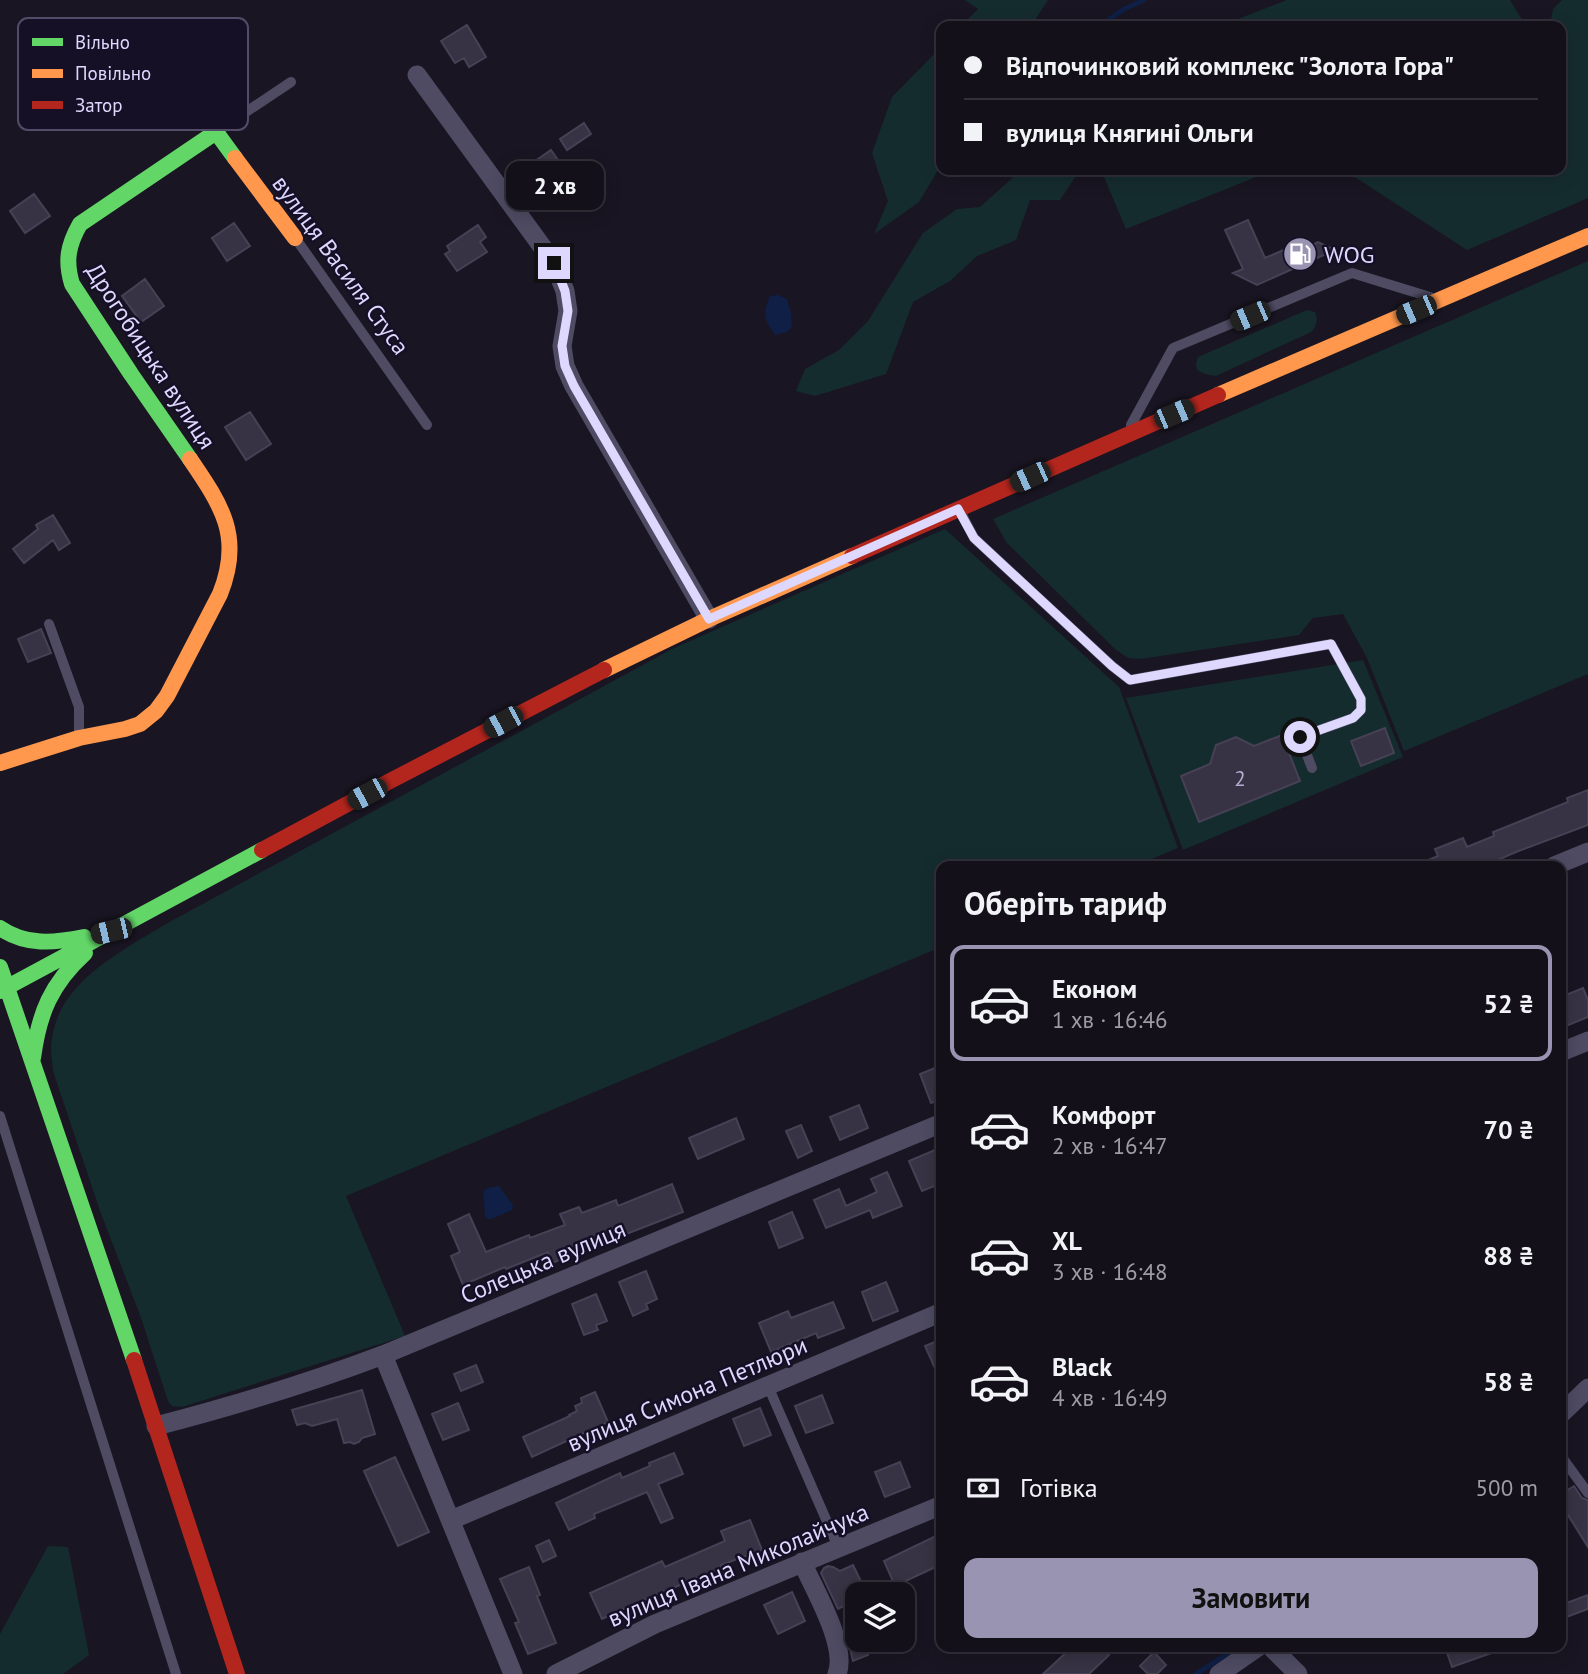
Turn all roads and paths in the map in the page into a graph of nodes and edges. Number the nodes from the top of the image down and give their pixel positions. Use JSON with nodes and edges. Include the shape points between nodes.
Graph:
{"nodes":[{"id":1,"x":417,"y":75,"type":"dead end"},
{"id":2,"x":291,"y":82,"type":"dead end"},
{"id":3,"x":248,"y":111,"type":"edge"},
{"id":4,"x":219,"y":130,"type":"edge"},
{"id":5,"x":216,"y":132,"type":"junction"},
{"id":6,"x":1588,"y":236,"type":"edge"},
{"id":7,"x":295,"y":238,"type":"joint"},
{"id":8,"x":1440,"y":300,"type":"junction"},
{"id":9,"x":427,"y":425,"type":"dead end"},
{"id":10,"x":1125,"y":435,"type":"junction"},
{"id":11,"x":958,"y":509,"type":"junction"},
{"id":12,"x":709,"y":619,"type":"junction"},
{"id":13,"x":49,"y":624,"type":"dead end"},
{"id":14,"x":79,"y":738,"type":"junction"},
{"id":15,"x":0,"y":763,"type":"edge"},
{"id":16,"x":1312,"y":768,"type":"dead end"},
{"id":17,"x":1588,"y":852,"type":"edge"},
{"id":18,"x":1566,"y":861,"type":"edge"},
{"id":19,"x":0,"y":929,"type":"edge"},
{"id":20,"x":111,"y":931,"type":"junction"},
{"id":21,"x":0,"y":967,"type":"edge"},
{"id":22,"x":4,"y":989,"type":"edge"},
{"id":23,"x":0,"y":1002,"type":"edge"},
{"id":24,"x":1588,"y":1041,"type":"edge"},
{"id":25,"x":1566,"y":1050,"type":"edge"},
{"id":26,"x":32,"y":1061,"type":"junction"},
{"id":27,"x":0,"y":1116,"type":"edge"},
{"id":28,"x":936,"y":1125,"type":"edge"},
{"id":29,"x":936,"y":1315,"type":"edge"},
{"id":30,"x":383,"y":1355,"type":"junction"},
{"id":31,"x":768,"y":1387,"type":"junction"},
{"id":32,"x":1588,"y":1388,"type":"edge"},
{"id":33,"x":1566,"y":1409,"type":"edge"},
{"id":34,"x":156,"y":1426,"type":"junction"},
{"id":35,"x":1566,"y":1463,"type":"edge"},
{"id":36,"x":1588,"y":1493,"type":"edge"},
{"id":37,"x":936,"y":1506,"type":"edge"},
{"id":38,"x":451,"y":1520,"type":"junction"},
{"id":39,"x":838,"y":1546,"type":"junction"},
{"id":40,"x":802,"y":1562,"type":"junction"},
{"id":41,"x":1251,"y":1652,"type":"edge"},
{"id":42,"x":1276,"y":1652,"type":"edge"},
{"id":43,"x":176,"y":1674,"type":"edge"},
{"id":44,"x":237,"y":1674,"type":"edge"},
{"id":45,"x":513,"y":1674,"type":"edge"},
{"id":46,"x":556,"y":1674,"type":"edge"},
{"id":47,"x":837,"y":1674,"type":"edge"},
{"id":48,"x":1219,"y":1674,"type":"edge"},
{"id":49,"x":1298,"y":1674,"type":"edge"}],
"edges":[{"from":1,"to":12,"type":"street","via":[[554,263],[568,311],[562,346],[565,366]]},
{"from":2,"to":3,"type":"lane"},
{"from":4,"to":5,"type":"lane"},
{"from":5,"to":7,"type":"main road","name":"вулиця Василя Стуса"},
{"from":5,"to":14,"type":"main road","name":"Дрогобицька вулиця","via":[[80,224],[67,253],[72,284],[214,494],[231,546],[220,594],[156,711],[140,724]]},
{"from":6,"to":8,"type":"main road"},
{"from":7,"to":9,"type":"lane","name":"вулиця Василя Стуса"},
{"from":8,"to":10,"type":"main road"},
{"from":8,"to":10,"type":"lane","via":[[1352,273],[1173,348]]},
{"from":10,"to":11,"type":"main road"},
{"from":11,"to":12,"type":"main road"},
{"from":11,"to":16,"type":"lane","via":[[974,538],[1130,680],[1331,644],[1361,699],[1361,710],[1353,718],[1300,737]]},
{"from":12,"to":20,"type":"main road","via":[[570,687]]},
{"from":13,"to":14,"type":"lane","via":[[79,707]]},
{"from":14,"to":15,"type":"main road"},
{"from":17,"to":18,"type":"street"},
{"from":19,"to":20,"type":"main road","via":[[33,942],[66,941]]},
{"from":20,"to":22,"type":"main road"},
{"from":20,"to":26,"type":"main road","via":[[73,963],[54,989],[37,1026]]},
{"from":21,"to":22,"type":"main road"},
{"from":22,"to":23,"type":"lane"},
{"from":22,"to":26,"type":"main road"},
{"from":24,"to":25,"type":"street"},
{"from":26,"to":34,"type":"main road"},
{"from":27,"to":43,"type":"lane"},
{"from":28,"to":30,"type":"street","name":"Солецька вулиця"},
{"from":29,"to":31,"type":"street","name":"вулиця Симона Петлюри"},
{"from":30,"to":34,"type":"street","name":"Солецька вулиця"},
{"from":30,"to":38,"type":"street"},
{"from":31,"to":38,"type":"street","name":"вулиця Симона Петлюри"},
{"from":31,"to":39,"type":"lane"},
{"from":32,"to":33,"type":"street"},
{"from":34,"to":44,"type":"main road"},
{"from":35,"to":36,"type":"lane"},
{"from":37,"to":39,"type":"street","name":"вулиця Івана Миколайчука"},
{"from":38,"to":45,"type":"street"},
{"from":39,"to":40,"type":"street","name":"вулиця Івана Миколайчука"},
{"from":40,"to":46,"type":"street","name":"вулиця Івана Миколайчука","via":[[654,1625]]},
{"from":40,"to":47,"type":"street","via":[[832,1629],[839,1654]]},
{"from":41,"to":48,"type":"street"},
{"from":42,"to":49,"type":"street"}]}
